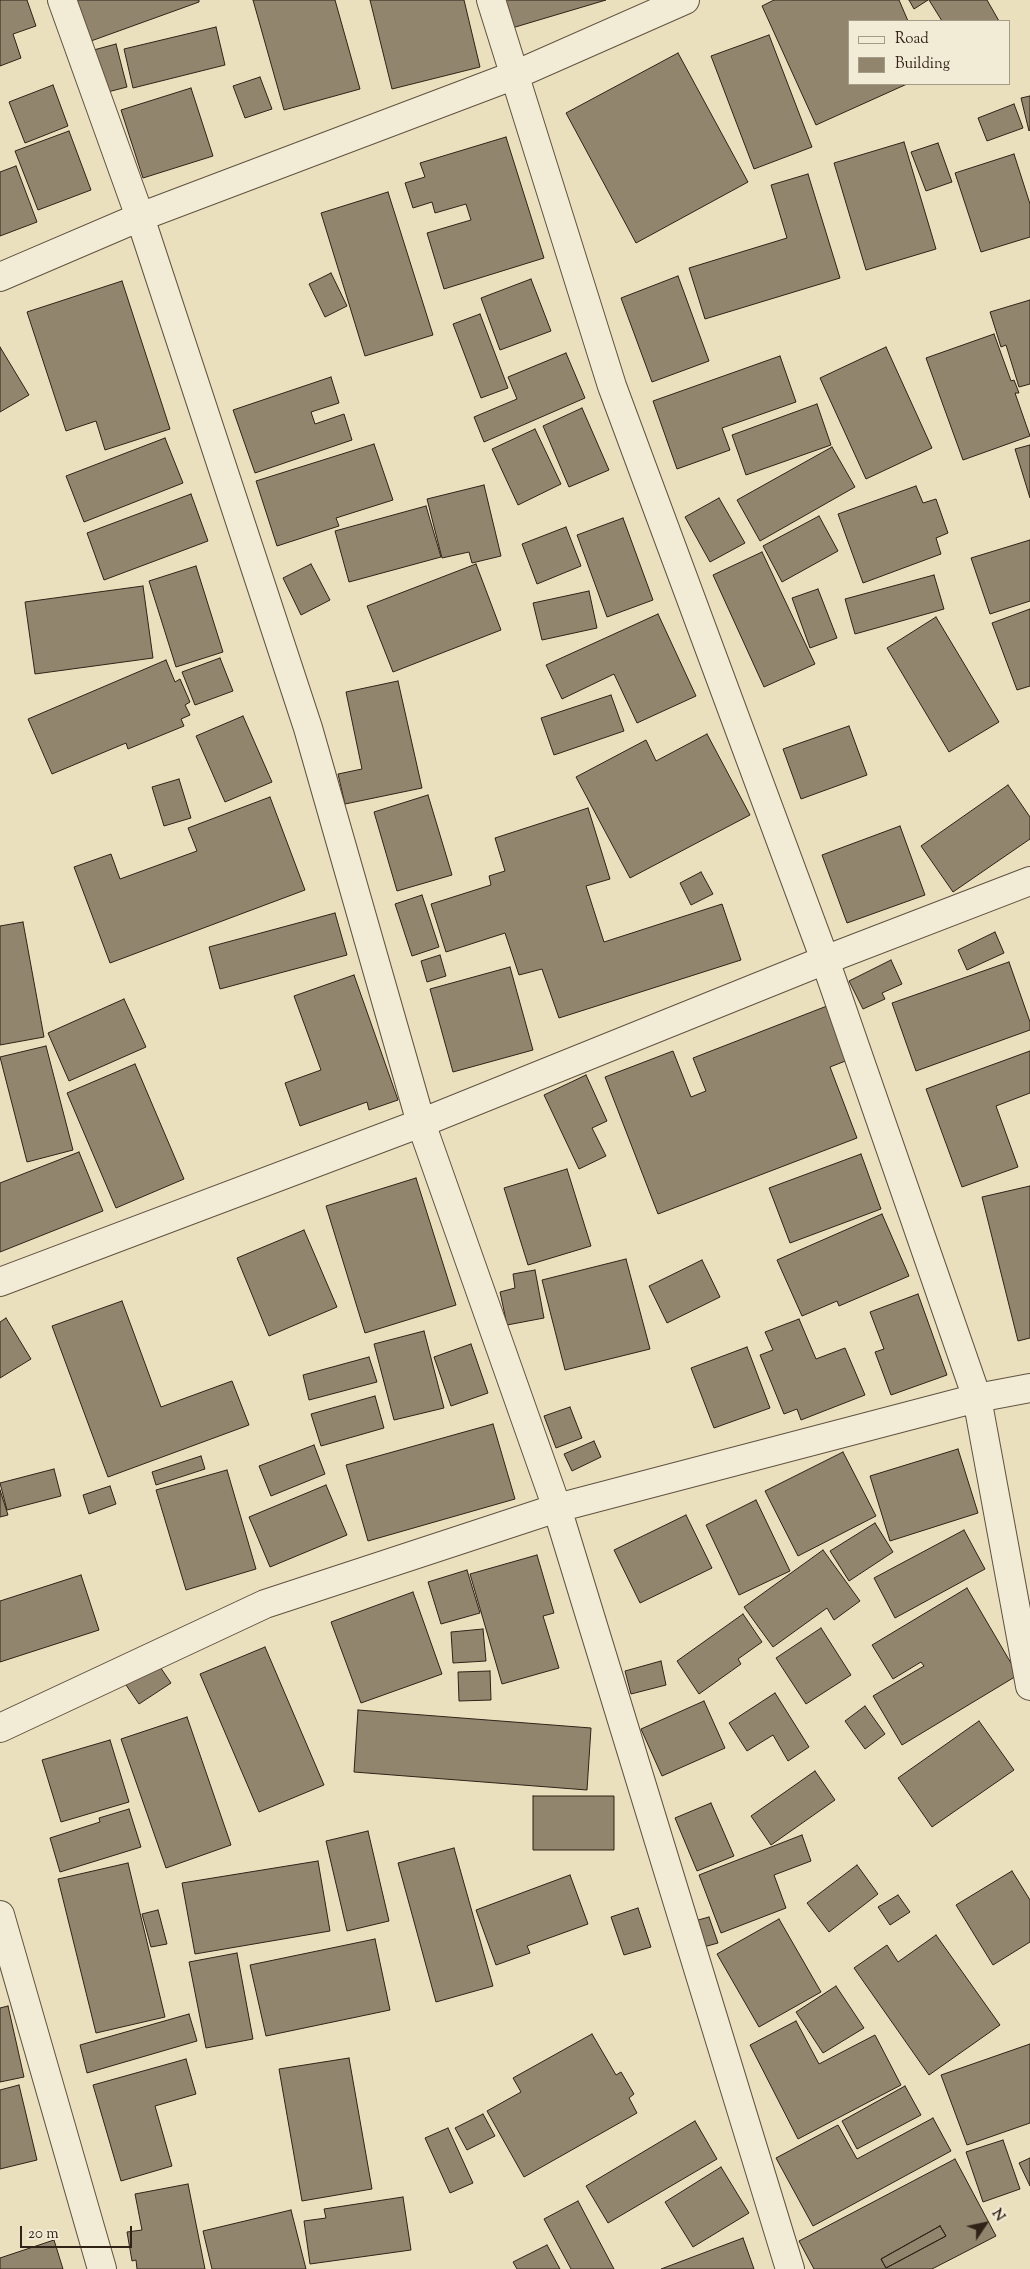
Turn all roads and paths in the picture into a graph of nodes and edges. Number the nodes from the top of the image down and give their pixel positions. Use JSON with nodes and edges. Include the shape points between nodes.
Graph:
{"nodes":[{"id":1,"x":62,"y":0,"type":"edge"},
{"id":2,"x":490,"y":0,"type":"edge"},
{"id":3,"x":685,"y":0,"type":"edge"},
{"id":4,"x":515,"y":75,"type":"junction"},
{"id":5,"x":140,"y":218,"type":"junction"},
{"id":6,"x":0,"y":277,"type":"edge"},
{"id":7,"x":1030,"y":881,"type":"edge"},
{"id":8,"x":825,"y":960,"type":"junction"},
{"id":9,"x":421,"y":1123,"type":"junction"},
{"id":10,"x":0,"y":1282,"type":"edge"},
{"id":11,"x":1030,"y":1388,"type":"edge"},
{"id":12,"x":976,"y":1398,"type":"junction"},
{"id":13,"x":557,"y":1508,"type":"junction"},
{"id":14,"x":1030,"y":1686,"type":"edge"},
{"id":15,"x":0,"y":1728,"type":"edge"},
{"id":16,"x":0,"y":1915,"type":"edge"},
{"id":17,"x":102,"y":2269,"type":"edge"},
{"id":18,"x":790,"y":2269,"type":"edge"}],
"edges":[{"from":1,"to":5,"type":"street"},
{"from":2,"to":4,"type":"street"},
{"from":3,"to":4,"type":"street"},
{"from":4,"to":5,"type":"street"},
{"from":4,"to":8,"type":"street","via":[[612,386]]},
{"from":5,"to":6,"type":"street"},
{"from":5,"to":9,"type":"street","via":[[308,728]]},
{"from":7,"to":8,"type":"street"},
{"from":8,"to":9,"type":"street"},
{"from":8,"to":12,"type":"street"},
{"from":9,"to":10,"type":"street"},
{"from":9,"to":13,"type":"street"},
{"from":11,"to":12,"type":"street"},
{"from":12,"to":13,"type":"street"},
{"from":12,"to":14,"type":"street"},
{"from":13,"to":15,"type":"street","via":[[265,1604]]},
{"from":13,"to":18,"type":"street"},
{"from":16,"to":17,"type":"street"}]}
